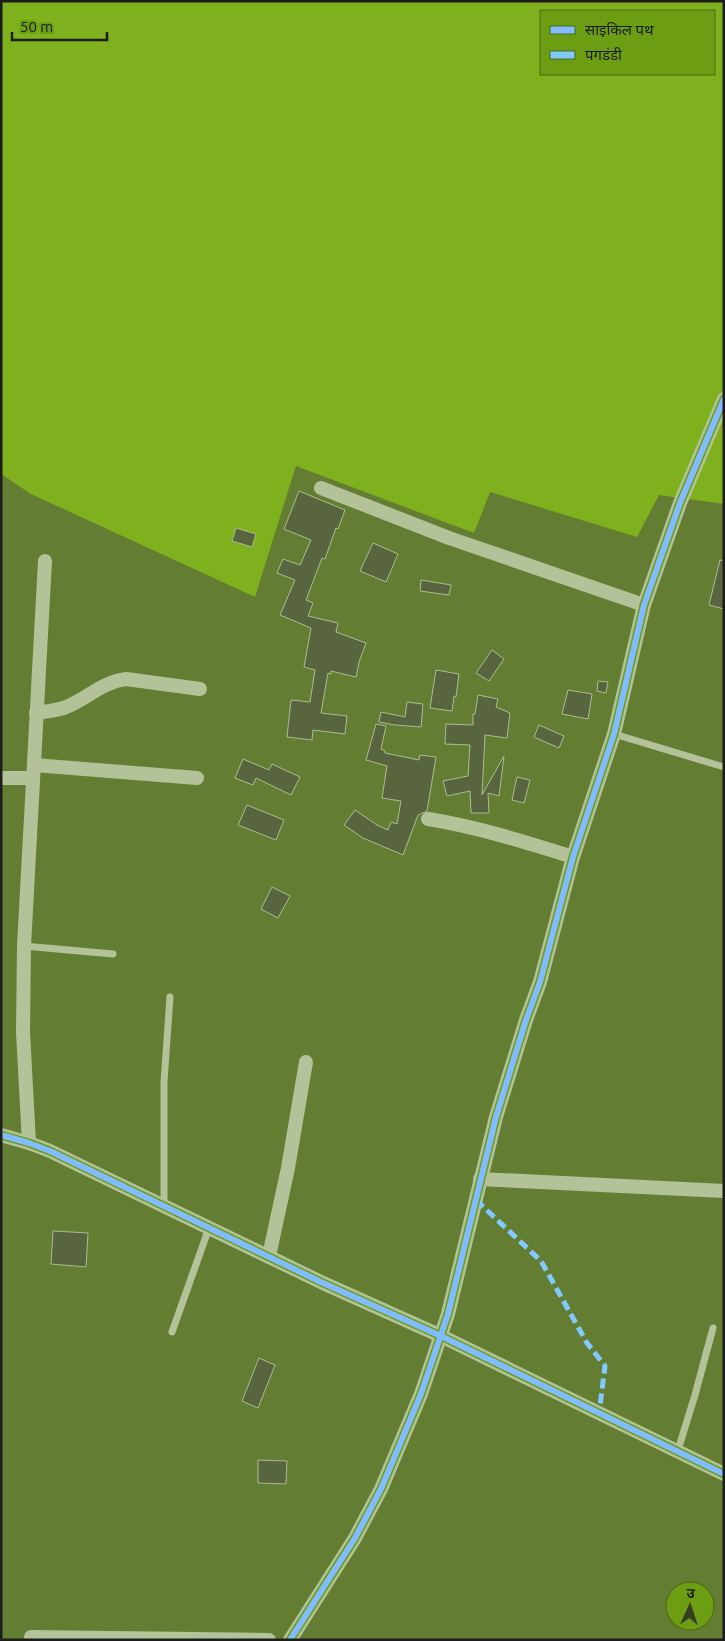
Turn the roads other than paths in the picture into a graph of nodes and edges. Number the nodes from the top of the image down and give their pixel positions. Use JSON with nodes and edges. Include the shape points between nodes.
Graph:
{"nodes":[{"id":1,"x":724,"y":399,"type":"edge"},
{"id":2,"x":322,"y":488,"type":"dead end"},
{"id":3,"x":45,"y":560,"type":"dead end"},
{"id":4,"x":644,"y":605,"type":"junction"},
{"id":5,"x":200,"y":689,"type":"dead end"},
{"id":6,"x":36,"y":713,"type":"junction"},
{"id":7,"x":614,"y":734,"type":"junction"},
{"id":8,"x":724,"y":767,"type":"edge"},
{"id":9,"x":34,"y":772,"type":"junction"},
{"id":10,"x":1,"y":778,"type":"edge"},
{"id":11,"x":197,"y":778,"type":"dead end"},
{"id":12,"x":428,"y":819,"type":"dead end"},
{"id":13,"x":573,"y":857,"type":"junction"},
{"id":14,"x":24,"y":946,"type":"junction"},
{"id":15,"x":113,"y":954,"type":"dead end"},
{"id":16,"x":170,"y":997,"type":"dead end"},
{"id":17,"x":306,"y":1062,"type":"dead end"},
{"id":18,"x":1,"y":1135,"type":"edge"},
{"id":19,"x":29,"y":1143,"type":"junction"},
{"id":20,"x":480,"y":1179,"type":"junction"},
{"id":21,"x":724,"y":1191,"type":"edge"},
{"id":22,"x":164,"y":1206,"type":"junction"},
{"id":23,"x":208,"y":1228,"type":"junction"},
{"id":24,"x":269,"y":1256,"type":"junction"},
{"id":25,"x":713,"y":1328,"type":"dead end"},
{"id":26,"x":172,"y":1332,"type":"dead end"},
{"id":27,"x":441,"y":1336,"type":"junction"},
{"id":28,"x":678,"y":1450,"type":"junction"},
{"id":29,"x":724,"y":1474,"type":"edge"},
{"id":30,"x":31,"y":1637,"type":"dead end"},
{"id":31,"x":269,"y":1640,"type":"edge"},
{"id":32,"x":290,"y":1640,"type":"edge"}],
"edges":[{"from":1,"to":4,"type":"street","via":[[680,503]]},
{"from":2,"to":4,"type":"street","via":[[449,538]]},
{"from":3,"to":6,"type":"street"},
{"from":4,"to":7,"type":"street"},
{"from":5,"to":6,"type":"street","via":[[132,679],[117,680],[66,707]]},
{"from":6,"to":9,"type":"street"},
{"from":7,"to":8,"type":"lane"},
{"from":7,"to":13,"type":"street"},
{"from":9,"to":10,"type":"street"},
{"from":9,"to":11,"type":"street"},
{"from":9,"to":14,"type":"street"},
{"from":12,"to":13,"type":"street","via":[[492,832]]},
{"from":13,"to":20,"type":"street","via":[[540,982],[499,1108]]},
{"from":14,"to":15,"type":"lane"},
{"from":14,"to":19,"type":"street","via":[[23,1032]]},
{"from":16,"to":22,"type":"lane","via":[[164,1082]]},
{"from":17,"to":24,"type":"street"},
{"from":18,"to":19,"type":"street"},
{"from":19,"to":22,"type":"street"},
{"from":20,"to":21,"type":"street"},
{"from":20,"to":27,"type":"street"},
{"from":22,"to":23,"type":"street"},
{"from":23,"to":24,"type":"street"},
{"from":23,"to":26,"type":"lane"},
{"from":24,"to":27,"type":"street"},
{"from":25,"to":28,"type":"lane"},
{"from":27,"to":28,"type":"street"},
{"from":27,"to":32,"type":"street","via":[[421,1394],[381,1489],[355,1538]]},
{"from":28,"to":29,"type":"street"},
{"from":30,"to":31,"type":"street"}]}
